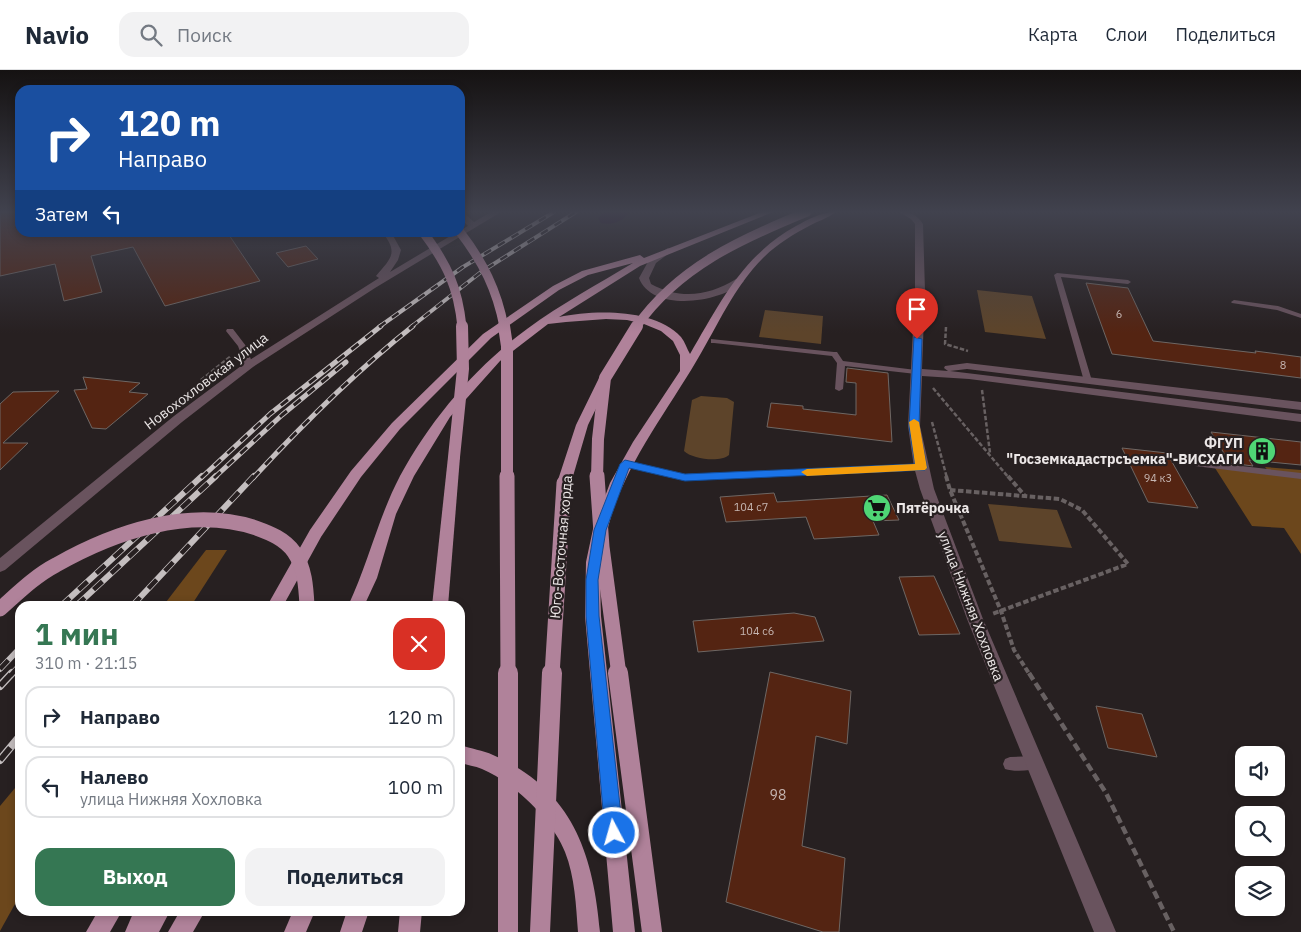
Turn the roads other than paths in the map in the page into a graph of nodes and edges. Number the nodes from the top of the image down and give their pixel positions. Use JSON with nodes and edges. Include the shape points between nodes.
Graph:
{"nodes":[{"id":1,"x":397,"y":252,"type":"edge"},
{"id":2,"x":428,"y":252,"type":"edge"},
{"id":3,"x":438,"y":252,"type":"edge"},
{"id":4,"x":476,"y":252,"type":"edge"},
{"id":5,"x":663,"y":252,"type":"edge"},
{"id":6,"x":665,"y":252,"type":"edge"},
{"id":7,"x":666,"y":252,"type":"edge"},
{"id":8,"x":719,"y":252,"type":"edge"},
{"id":9,"x":764,"y":252,"type":"edge"},
{"id":10,"x":919,"y":252,"type":"edge"},
{"id":11,"x":739,"y":281,"type":"junction"},
{"id":12,"x":1128,"y":282,"type":"dead end"},
{"id":13,"x":372,"y":286,"type":"junction"},
{"id":14,"x":1234,"y":302,"type":"dead end"},
{"id":15,"x":1301,"y":316,"type":"edge"},
{"id":16,"x":532,"y":330,"type":"junction"},
{"id":17,"x":230,"y":331,"type":"dead end"},
{"id":18,"x":714,"y":341,"type":"dead end"},
{"id":19,"x":841,"y":363,"type":"junction"},
{"id":20,"x":248,"y":365,"type":"junction"},
{"id":21,"x":685,"y":371,"type":"junction"},
{"id":22,"x":916,"y":372,"type":"junction"},
{"id":23,"x":605,"y":378,"type":"junction"},
{"id":24,"x":1088,"y":381,"type":"junction"},
{"id":25,"x":839,"y":389,"type":"dead end"},
{"id":26,"x":1301,"y":406,"type":"edge"},
{"id":27,"x":1301,"y":418,"type":"edge"},
{"id":28,"x":625,"y":464,"type":"junction"},
{"id":29,"x":1198,"y":464,"type":"dead end"},
{"id":30,"x":921,"y":468,"type":"junction"},
{"id":31,"x":1301,"y":476,"type":"edge"},
{"id":32,"x":0,"y":566,"type":"edge"},
{"id":33,"x":369,"y":578,"type":"junction"},
{"id":34,"x":278,"y":601,"type":"edge"},
{"id":35,"x":307,"y":601,"type":"edge"},
{"id":36,"x":358,"y":601,"type":"edge"},
{"id":37,"x":368,"y":601,"type":"edge"},
{"id":38,"x":440,"y":601,"type":"edge"},
{"id":39,"x":0,"y":609,"type":"edge"},
{"id":40,"x":465,"y":756,"type":"edge"},
{"id":41,"x":1034,"y":763,"type":"junction"},
{"id":42,"x":1010,"y":764,"type":"dead end"},
{"id":43,"x":108,"y":916,"type":"edge"},
{"id":44,"x":142,"y":916,"type":"edge"},
{"id":45,"x":156,"y":916,"type":"edge"},
{"id":46,"x":190,"y":916,"type":"edge"},
{"id":47,"x":302,"y":916,"type":"edge"},
{"id":48,"x":356,"y":916,"type":"edge"},
{"id":49,"x":411,"y":916,"type":"edge"},
{"id":50,"x":97,"y":932,"type":"edge"},
{"id":51,"x":136,"y":932,"type":"edge"},
{"id":52,"x":146,"y":932,"type":"edge"},
{"id":53,"x":179,"y":932,"type":"edge"},
{"id":54,"x":295,"y":932,"type":"edge"},
{"id":55,"x":350,"y":932,"type":"edge"},
{"id":56,"x":409,"y":932,"type":"edge"},
{"id":57,"x":508,"y":932,"type":"edge"},
{"id":58,"x":540,"y":932,"type":"edge"},
{"id":59,"x":589,"y":932,"type":"edge"},
{"id":60,"x":624,"y":932,"type":"edge"},
{"id":61,"x":652,"y":932,"type":"edge"},
{"id":62,"x":1105,"y":932,"type":"edge"}],
"edges":[{"from":1,"to":13,"type":"street","via":[[392,264]]},
{"from":2,"to":13,"type":"street","name":"Новохохловская улица"},
{"from":3,"to":38,"type":"main road","bridge":true,"via":[[456,286],[463,315],[465,352]]},
{"from":4,"to":57,"type":"main road","bridge":true,"via":[[490,278],[507,346]]},
{"from":5,"to":34,"type":"main road","via":[[585,273],[556,288],[487,336],[396,426],[356,474],[315,534]]},
{"from":6,"to":16,"type":"main road","via":[[637,264]]},
{"from":7,"to":11,"type":"street","via":[[652,262],[644,278],[647,286],[655,291],[678,298],[704,297],[725,291]]},
{"from":8,"to":23,"type":"main road","name":"Юго-Восточная хорда","bridge":true,"via":[[683,277],[651,306]]},
{"from":9,"to":11,"type":"main road"},
{"from":10,"to":22,"type":"street","name":"улица Нижняя Хохловка"},
{"from":11,"to":21,"type":"main road"},
{"from":12,"to":24,"type":"lane","via":[[1057,275]]},
{"from":13,"to":20,"type":"street","name":"Новохохловская улица"},
{"from":14,"to":15,"type":"lane","via":[[1278,308]]},
{"from":16,"to":21,"type":"main road","via":[[552,322],[592,315],[646,322],[672,335],[681,346],[686,356]]},
{"from":16,"to":33,"type":"main road","bridge":true,"via":[[496,359],[445,415],[407,476],[389,514]]},
{"from":17,"to":20,"type":"lane","via":[[242,346]]},
{"from":18,"to":19,"type":"lane","via":[[834,354]]},
{"from":19,"to":22,"type":"lane"},
{"from":19,"to":25,"type":"lane"},
{"from":20,"to":32,"type":"street","name":"Новохохловская улица"},
{"from":21,"to":28,"type":"main road"},
{"from":22,"to":24,"type":"street","via":[[967,366]]},
{"from":22,"to":27,"type":"street"},
{"from":22,"to":30,"type":"street","name":"улица Нижняя Хохловка","via":[[914,426]]},
{"from":23,"to":58,"type":"main road","name":"Юго-Восточная хорда","bridge":true,"via":[[582,425],[564,483],[554,622]]},
{"from":23,"to":61,"type":"main road","bridge":true,"via":[[597,475],[602,546]]},
{"from":24,"to":26,"type":"street"},
{"from":28,"to":30,"type":"lane","via":[[685,477]]},
{"from":28,"to":60,"type":"main road","via":[[600,530],[592,580],[592,616]]},
{"from":29,"to":31,"type":"lane"},
{"from":30,"to":41,"type":"street","name":"улица Нижняя Хохловка","via":[[974,620]]},
{"from":33,"to":36,"type":"main road"},
{"from":33,"to":37,"type":"main road"},
{"from":35,"to":39,"type":"main road","bridge":true,"via":[[306,579],[296,555],[280,538],[252,526],[223,520],[148,528],[105,542],[62,561]]},
{"from":40,"to":59,"type":"main road","bridge":true,"via":[[486,762],[525,784],[554,815],[575,851],[586,894]]},
{"from":41,"to":42,"type":"lane"},
{"from":41,"to":62,"type":"street","name":"улица Нижняя Хохловка"},
{"from":43,"to":50,"type":"main road"},
{"from":44,"to":51,"type":"main road"},
{"from":45,"to":52,"type":"main road"},
{"from":46,"to":53,"type":"main road"},
{"from":47,"to":54,"type":"main road"},
{"from":48,"to":55,"type":"main road"},
{"from":49,"to":56,"type":"main road"}]}
